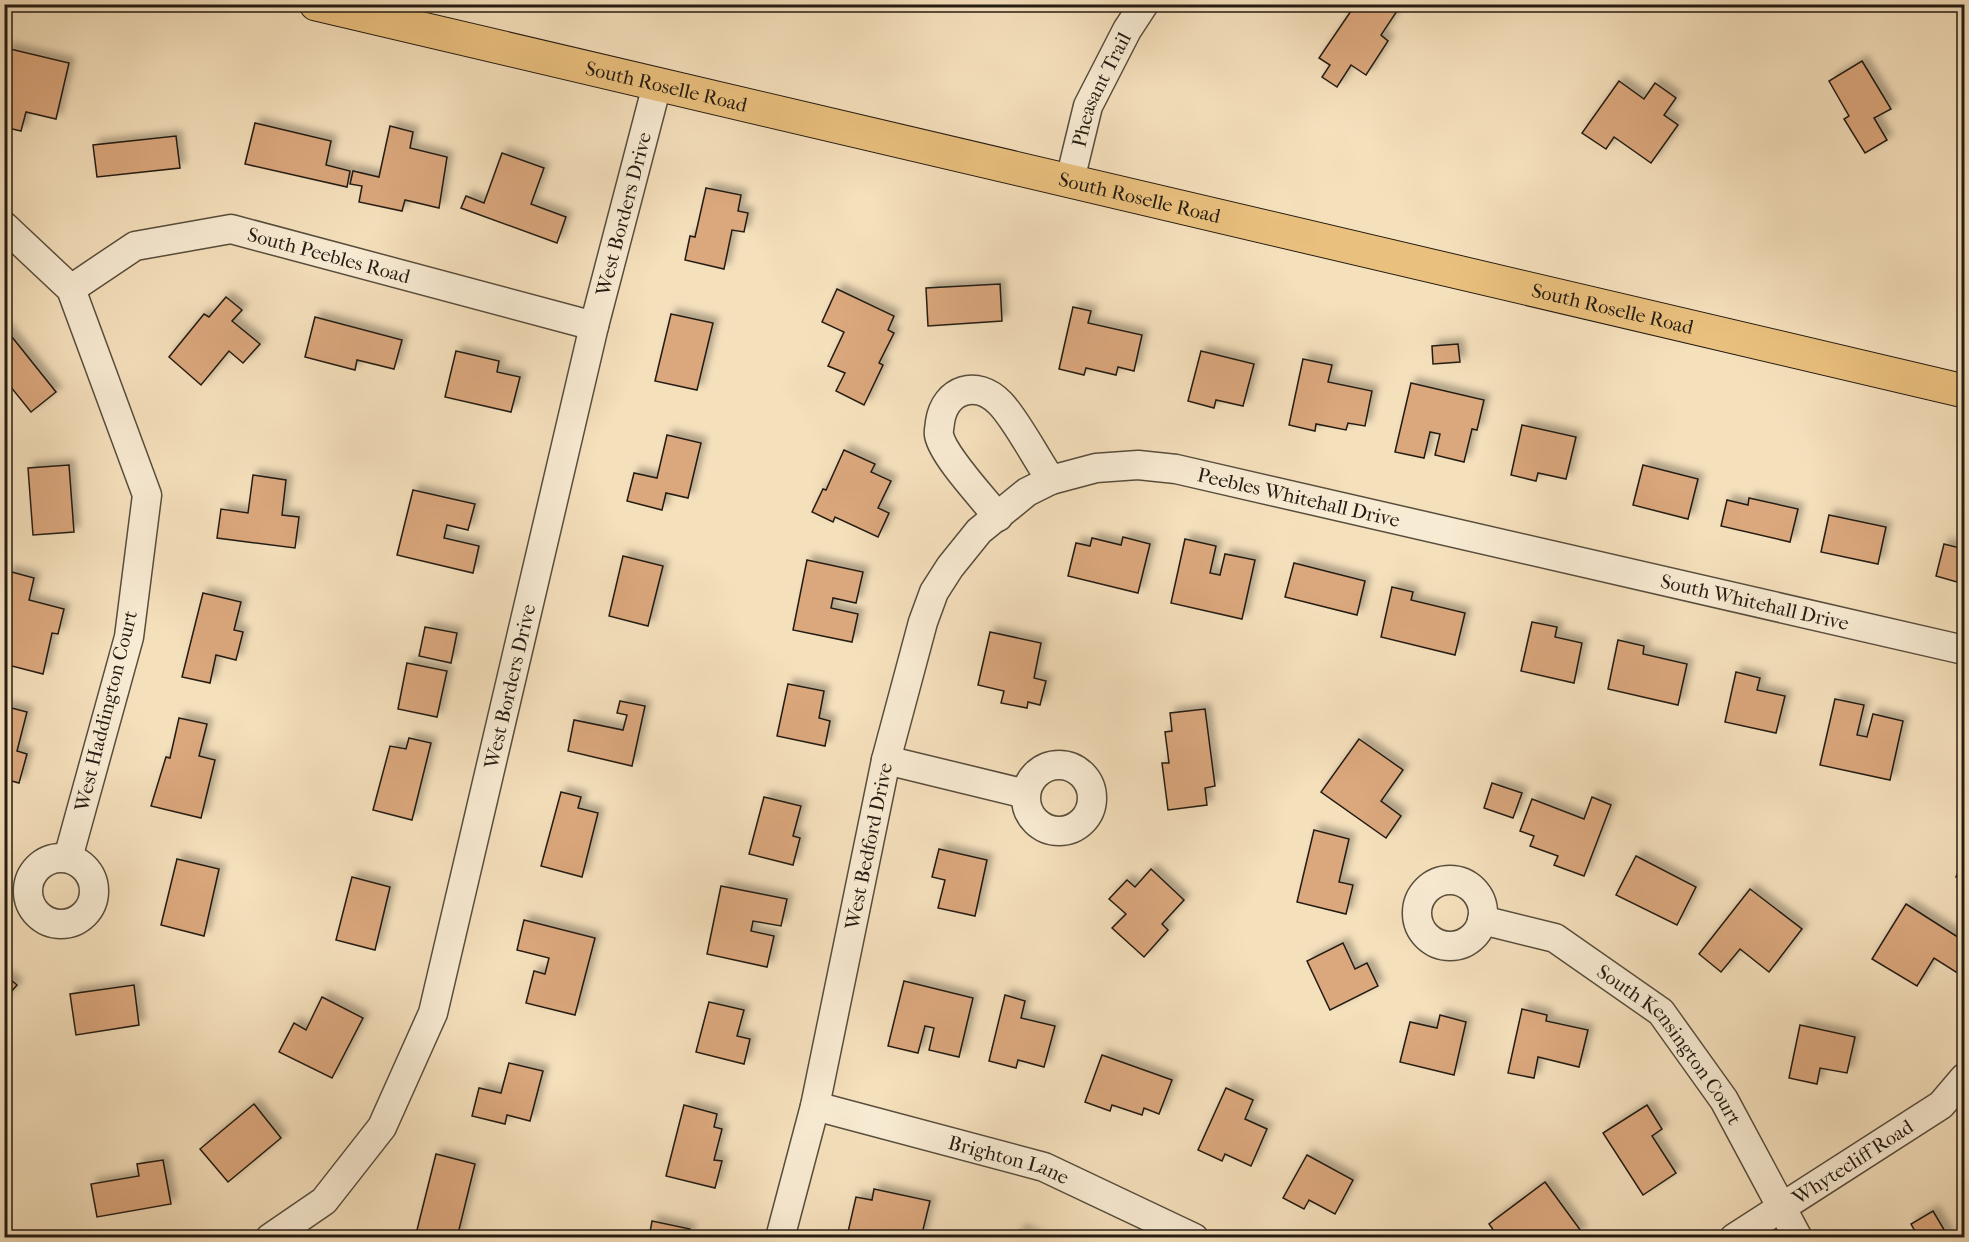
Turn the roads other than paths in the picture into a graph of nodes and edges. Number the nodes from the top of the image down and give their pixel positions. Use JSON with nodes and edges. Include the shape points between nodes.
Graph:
{"nodes":[{"id":1,"x":316,"y":4,"type":"edge"},
{"id":2,"x":1144,"y":4,"type":"edge"},
{"id":3,"x":657,"y":85,"type":"junction"},
{"id":4,"x":1070,"y":180,"type":"junction"},
{"id":5,"x":4,"y":226,"type":"edge"},
{"id":6,"x":71,"y":289,"type":"junction"},
{"id":7,"x":594,"y":326,"type":"junction"},
{"id":8,"x":1965,"y":391,"type":"edge"},
{"id":9,"x":1039,"y":486,"type":"junction"},
{"id":10,"x":998,"y":517,"type":"junction"},
{"id":11,"x":1544,"y":555,"type":"joint"},
{"id":12,"x":1965,"y":650,"type":"edge"},
{"id":13,"x":886,"y":760,"type":"junction"},
{"id":14,"x":1026,"y":794,"type":"dead end"},
{"id":15,"x":69,"y":858,"type":"dead end"},
{"id":16,"x":1482,"y":920,"type":"dead end"},
{"id":17,"x":1965,"y":1078,"type":"edge"},
{"id":18,"x":815,"y":1106,"type":"junction"},
{"id":19,"x":1780,"y":1208,"type":"junction"},
{"id":20,"x":270,"y":1238,"type":"edge"},
{"id":21,"x":780,"y":1238,"type":"edge"},
{"id":22,"x":1194,"y":1238,"type":"edge"},
{"id":23,"x":1734,"y":1238,"type":"edge"},
{"id":24,"x":1798,"y":1238,"type":"edge"}],
"edges":[{"from":1,"to":3,"type":"main road","name":"South Roselle Road"},
{"from":2,"to":4,"type":"street","name":"Pheasant Trail","via":[[1088,106]]},
{"from":3,"to":4,"type":"main road","name":"South Roselle Road"},
{"from":3,"to":7,"type":"street","name":"West Borders Drive"},
{"from":4,"to":8,"type":"main road","name":"South Roselle Road"},
{"from":5,"to":6,"type":"street"},
{"from":6,"to":7,"type":"street","name":"South Peebles Road","via":[[135,246],[231,229]]},
{"from":6,"to":15,"type":"street","name":"West Haddington Court","via":[[147,495],[129,637]]},
{"from":7,"to":20,"type":"street","name":"West Borders Drive","via":[[433,1013],[382,1127],[324,1201]]},
{"from":9,"to":10,"type":"street","name":"West Bedford Drive"},
{"from":9,"to":10,"type":"street","via":[[1001,403],[985,392],[969,389],[952,396],[942,408],[938,435],[951,459]]},
{"from":9,"to":11,"type":"street","name":"Peebles Whitehall Drive","via":[[1096,468],[1138,465],[1176,470]]},
{"from":10,"to":13,"type":"street","name":"West Bedford Drive","via":[[979,531],[934,592]]},
{"from":11,"to":12,"type":"street","name":"South Whitehall Drive"},
{"from":13,"to":14,"type":"street"},
{"from":13,"to":18,"type":"street","name":"West Bedford Drive"},
{"from":16,"to":19,"type":"street","name":"South Kensington Court","via":[[1555,938],[1661,1012],[1724,1100]]},
{"from":17,"to":19,"type":"street","name":"Whytecliff Road","via":[[1941,1105]]},
{"from":18,"to":21,"type":"street","name":"West Bedford Drive"},
{"from":18,"to":22,"type":"street","name":"Brighton Lane","via":[[1044,1167]]},
{"from":19,"to":23,"type":"street","name":"Whytecliff Road"},
{"from":19,"to":24,"type":"street","name":"South Kensington Court"}]}
